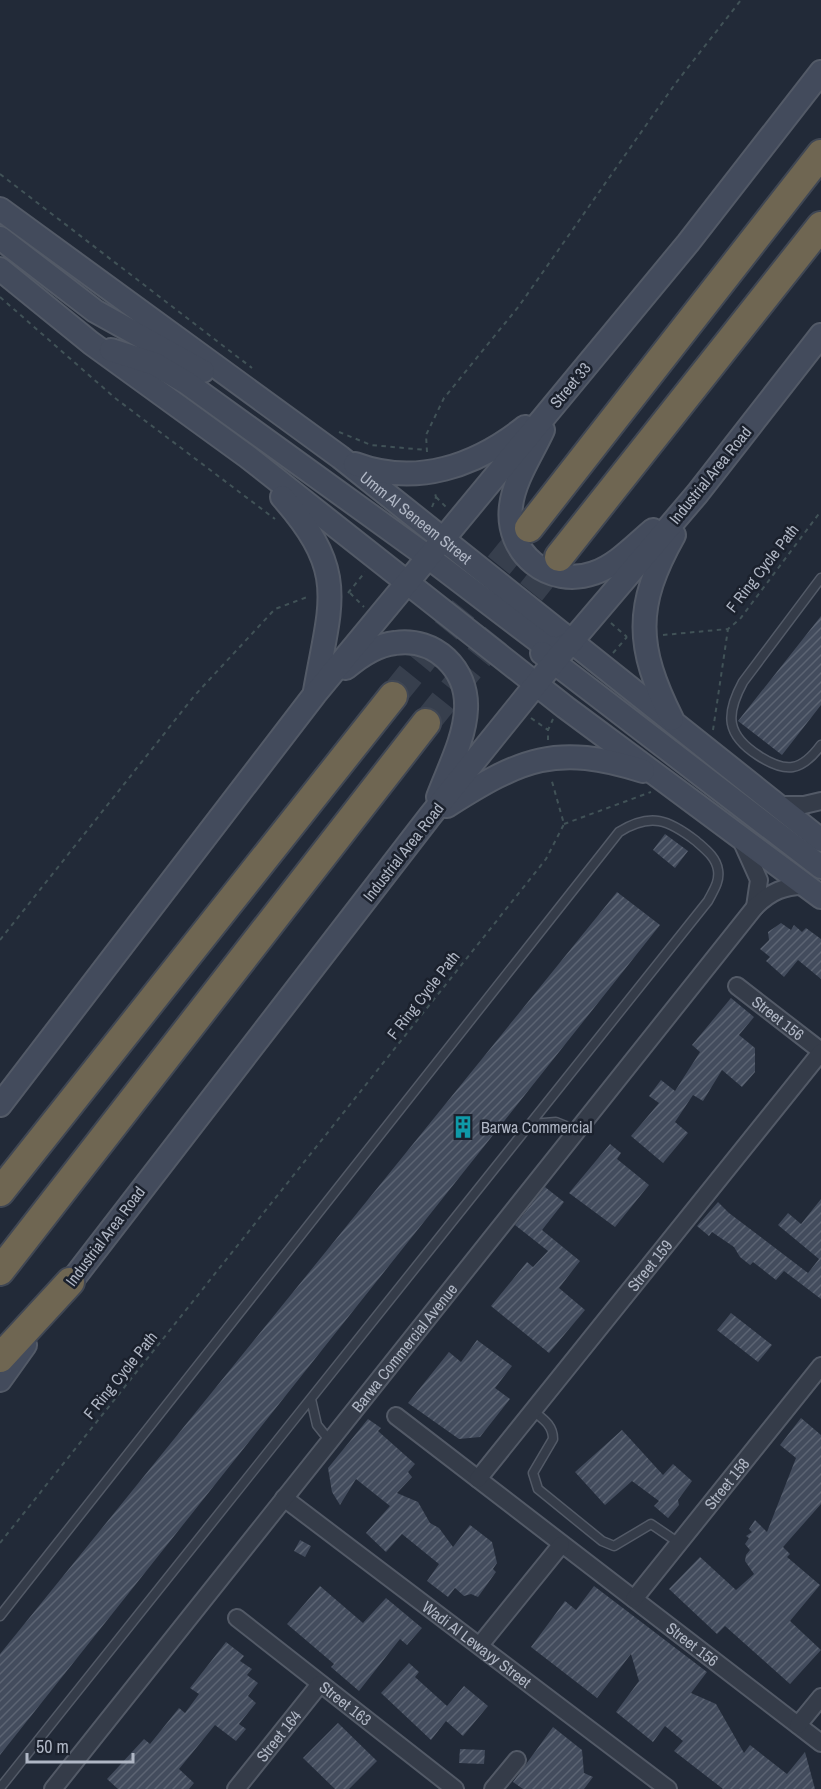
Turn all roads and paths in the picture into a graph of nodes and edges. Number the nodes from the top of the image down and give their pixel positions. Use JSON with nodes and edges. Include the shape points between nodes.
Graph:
{"nodes":[{"id":1,"x":821,"y":72,"type":"edge"},
{"id":2,"x":821,"y":154,"type":"edge"},
{"id":3,"x":0,"y":174,"type":"edge"},
{"id":4,"x":0,"y":195,"type":"edge"},
{"id":5,"x":0,"y":208,"type":"edge"},
{"id":6,"x":821,"y":226,"type":"edge"},
{"id":7,"x":30,"y":230,"type":"junction"},
{"id":8,"x":0,"y":238,"type":"edge"},
{"id":9,"x":0,"y":269,"type":"edge"},
{"id":10,"x":0,"y":297,"type":"edge"},
{"id":11,"x":821,"y":335,"type":"edge"},
{"id":12,"x":91,"y":343,"type":"junction"},
{"id":13,"x":259,"y":374,"type":"dead end"},
{"id":14,"x":556,"y":402,"type":"junction"},
{"id":15,"x":281,"y":413,"type":"junction"},
{"id":16,"x":334,"y":429,"type":"dead end"},
{"id":17,"x":427,"y":450,"type":"dead end"},
{"id":18,"x":248,"y":457,"type":"junction"},
{"id":19,"x":340,"y":457,"type":"junction"},
{"id":20,"x":697,"y":494,"type":"junction"},
{"id":21,"x":821,"y":511,"type":"edge"},
{"id":22,"x":275,"y":520,"type":"dead end"},
{"id":23,"x":529,"y":528,"type":"tunnel mouth"},
{"id":24,"x":443,"y":539,"type":"junction"},
{"id":25,"x":428,"y":557,"type":"junction"},
{"id":26,"x":559,"y":557,"type":"tunnel mouth"},
{"id":27,"x":821,"y":578,"type":"edge"},
{"id":28,"x":408,"y":582,"type":"junction"},
{"id":29,"x":309,"y":588,"type":"dead end"},
{"id":30,"x":310,"y":596,"type":"dead end"},
{"id":31,"x":598,"y":610,"type":"junction"},
{"id":32,"x":728,"y":629,"type":"junction"},
{"id":33,"x":635,"y":637,"type":"junction"},
{"id":34,"x":572,"y":642,"type":"junction"},
{"id":35,"x":554,"y":662,"type":"junction"},
{"id":36,"x":602,"y":666,"type":"junction"},
{"id":37,"x":536,"y":684,"type":"junction"},
{"id":38,"x":315,"y":694,"type":"junction"},
{"id":39,"x":393,"y":696,"type":"tunnel mouth"},
{"id":40,"x":565,"y":707,"type":"junction"},
{"id":41,"x":426,"y":723,"type":"tunnel mouth"},
{"id":42,"x":675,"y":725,"type":"junction"},
{"id":43,"x":821,"y":745,"type":"edge"},
{"id":44,"x":710,"y":753,"type":"junction"},
{"id":45,"x":549,"y":757,"type":"junction"},
{"id":46,"x":666,"y":781,"type":"junction"},
{"id":47,"x":821,"y":801,"type":"edge"},
{"id":48,"x":776,"y":805,"type":"junction"},
{"id":49,"x":430,"y":816,"type":"junction"},
{"id":50,"x":564,"y":824,"type":"junction"},
{"id":51,"x":740,"y":838,"type":"junction"},
{"id":52,"x":821,"y":840,"type":"edge"},
{"id":53,"x":821,"y":867,"type":"edge"},
{"id":54,"x":813,"y":891,"type":"edge"},
{"id":55,"x":755,"y":907,"type":"junction"},
{"id":56,"x":737,"y":986,"type":"dead end"},
{"id":57,"x":821,"y":1051,"type":"edge"},
{"id":58,"x":0,"y":1105,"type":"edge"},
{"id":59,"x":532,"y":1124,"type":"junction"},
{"id":60,"x":576,"y":1130,"type":"junction"},
{"id":61,"x":0,"y":1192,"type":"edge"},
{"id":62,"x":0,"y":1271,"type":"edge"},
{"id":63,"x":70,"y":1282,"type":"junction"},
{"id":64,"x":0,"y":1358,"type":"edge"},
{"id":65,"x":821,"y":1366,"type":"edge"},
{"id":66,"x":0,"y":1380,"type":"edge"},
{"id":67,"x":311,"y":1399,"type":"junction"},
{"id":68,"x":533,"y":1411,"type":"junction"},
{"id":69,"x":396,"y":1416,"type":"dead end"},
{"id":70,"x":329,"y":1440,"type":"junction"},
{"id":71,"x":478,"y":1479,"type":"junction"},
{"id":72,"x":284,"y":1498,"type":"junction"},
{"id":73,"x":0,"y":1543,"type":"edge"},
{"id":74,"x":679,"y":1543,"type":"junction"},
{"id":75,"x":561,"y":1545,"type":"junction"},
{"id":76,"x":634,"y":1599,"type":"junction"},
{"id":77,"x":0,"y":1616,"type":"edge"},
{"id":78,"x":237,"y":1618,"type":"dead end"},
{"id":79,"x":480,"y":1645,"type":"junction"},
{"id":80,"x":320,"y":1684,"type":"junction"},
{"id":81,"x":821,"y":1697,"type":"edge"},
{"id":82,"x":798,"y":1725,"type":"junction"},
{"id":83,"x":821,"y":1743,"type":"edge"},
{"id":84,"x":517,"y":1760,"type":"dead end"},
{"id":85,"x":662,"y":1787,"type":"edge"},
{"id":86,"x":0,"y":1788,"type":"edge"},
{"id":87,"x":53,"y":1789,"type":"edge"},
{"id":88,"x":236,"y":1789,"type":"edge"},
{"id":89,"x":455,"y":1789,"type":"edge"},
{"id":90,"x":493,"y":1789,"type":"edge"}],
"edges":[{"from":1,"to":14,"type":"main road","name":"Street 33","via":[[688,243]]},
{"from":2,"to":23,"type":"highway"},
{"from":3,"to":13,"type":"path"},
{"from":4,"to":7,"type":"main road"},
{"from":5,"to":7,"type":"main road","name":"Umm Al Seneem Street"},
{"from":6,"to":26,"type":"highway"},
{"from":7,"to":15,"type":"main road","name":"Umm Al Seneem Street"},
{"from":8,"to":15,"type":"main road","via":[[95,310]]},
{"from":9,"to":12,"type":"main road"},
{"from":10,"to":22,"type":"path","via":[[115,399]]},
{"from":11,"to":20,"type":"main road","name":"Industrial Area Road"},
{"from":12,"to":18,"type":"main road"},
{"from":12,"to":25,"type":"main road","via":[[155,364],[187,383]]},
{"from":14,"to":19,"type":"main road","via":[[495,448],[452,468],[430,473],[378,471]]},
{"from":14,"to":20,"type":"main road","via":[[511,504],[510,524],[515,542],[536,566],[568,578],[595,573]]},
{"from":14,"to":24,"type":"main road","name":"Street 33"},
{"from":15,"to":19,"type":"main road","name":"Umm Al Seneem Street"},
{"from":16,"to":17,"type":"path","via":[[372,446]]},
{"from":18,"to":28,"type":"main road"},
{"from":18,"to":38,"type":"main road","via":[[304,522],[326,562],[329,611]]},
{"from":19,"to":24,"type":"main road","name":"Umm Al Seneem Street"},
{"from":20,"to":31,"type":"main road","name":"Industrial Area Road"},
{"from":20,"to":33,"type":"main road","via":[[655,573]]},
{"from":21,"to":32,"type":"path","name":"F Ring Cycle Path","via":[[740,619]]},
{"from":24,"to":25,"type":"main road","name":"Street 33"},
{"from":24,"to":34,"type":"main road","name":"Umm Al Seneem Street"},
{"from":25,"to":28,"type":"main road","name":"Street 33"},
{"from":25,"to":34,"type":"main road","via":[[545,646],[558,649]]},
{"from":27,"to":43,"type":"lane","via":[[743,682],[736,694],[731,720],[737,740],[777,767],[804,762]]},
{"from":28,"to":35,"type":"main road","via":[[429,573],[447,577]]},
{"from":28,"to":37,"type":"main road"},
{"from":28,"to":38,"type":"main road","name":"Street 33"},
{"from":29,"to":30,"type":"path"},
{"from":31,"to":33,"type":"path"},
{"from":31,"to":34,"type":"main road","name":"Industrial Area Road"},
{"from":32,"to":33,"type":"path","name":"F Ring Cycle Path"},
{"from":32,"to":44,"type":"path"},
{"from":33,"to":36,"type":"path"},
{"from":33,"to":42,"type":"main road"},
{"from":34,"to":35,"type":"main road","name":"Industrial Area Road"},
{"from":34,"to":36,"type":"main road","name":"Umm Al Seneem Street"},
{"from":35,"to":37,"type":"main road","name":"Industrial Area Road"},
{"from":35,"to":53,"type":"main road"},
{"from":36,"to":42,"type":"main road","name":"Umm Al Seneem Street"},
{"from":37,"to":40,"type":"main road"},
{"from":37,"to":49,"type":"main road","name":"Industrial Area Road"},
{"from":38,"to":49,"type":"main road","via":[[365,654],[396,642],[429,647],[453,664],[463,681],[466,712]]},
{"from":38,"to":58,"type":"main road"},
{"from":39,"to":61,"type":"highway"},
{"from":40,"to":45,"type":"path","via":[[548,730]]},
{"from":40,"to":46,"type":"main road"},
{"from":41,"to":62,"type":"highway"},
{"from":42,"to":44,"type":"main road","name":"Umm Al Seneem Street"},
{"from":44,"to":48,"type":"main road","name":"Umm Al Seneem Street"},
{"from":45,"to":46,"type":"main road","via":[[596,758]]},
{"from":45,"to":49,"type":"main road","via":[[507,770]]},
{"from":45,"to":50,"type":"path","via":[[551,785]]},
{"from":46,"to":50,"type":"path"},
{"from":46,"to":51,"type":"main road"},
{"from":47,"to":48,"type":"street"},
{"from":48,"to":52,"type":"main road","name":"Umm Al Seneem Street"},
{"from":49,"to":63,"type":"main road","name":"Industrial Area Road"},
{"from":50,"to":73,"type":"path","name":"F Ring Cycle Path","via":[[546,859]]},
{"from":51,"to":54,"type":"main road"},
{"from":51,"to":55,"type":"street","via":[[759,880]]},
{"from":54,"to":55,"type":"street","name":"Barwa Commercial Avenue","via":[[795,885],[772,892]]},
{"from":55,"to":60,"type":"street","name":"Barwa Commercial Avenue"},
{"from":56,"to":57,"type":"street","name":"Street 156"},
{"from":57,"to":68,"type":"street","name":"Street 159"},
{"from":59,"to":60,"type":"lane","via":[[556,1122]]},
{"from":59,"to":67,"type":"lane"},
{"from":59,"to":77,"type":"lane","via":[[708,901],[717,884],[719,872],[709,852],[665,821],[641,821],[630,826],[602,853]]},
{"from":60,"to":70,"type":"street","name":"Barwa Commercial Avenue"},
{"from":63,"to":64,"type":"highway"},
{"from":63,"to":66,"type":"main road","name":"Industrial Area Road"},
{"from":65,"to":74,"type":"street","name":"Street 158"},
{"from":67,"to":70,"type":"lane","via":[[318,1425]]},
{"from":67,"to":86,"type":"lane"},
{"from":68,"to":71,"type":"street","name":"Street 159"},
{"from":68,"to":74,"type":"lane","via":[[548,1423],[554,1439],[532,1473],[538,1489],[602,1541],[614,1546],[651,1524]]},
{"from":69,"to":71,"type":"street","name":"Street 156"},
{"from":70,"to":72,"type":"street","name":"Barwa Commercial Avenue"},
{"from":71,"to":75,"type":"street","name":"Street 156"},
{"from":72,"to":79,"type":"street","name":"Wadi Al Lewayy Street"},
{"from":72,"to":87,"type":"street","name":"Barwa Commercial Avenue"},
{"from":74,"to":76,"type":"street","name":"Street 158"},
{"from":75,"to":76,"type":"street","name":"Street 156"},
{"from":75,"to":79,"type":"street"},
{"from":76,"to":82,"type":"street","name":"Street 156"},
{"from":78,"to":80,"type":"street","name":"Street 163"},
{"from":79,"to":85,"type":"street","name":"Wadi Al Lewayy Street"},
{"from":80,"to":88,"type":"street","name":"Street 164"},
{"from":80,"to":89,"type":"street","name":"Street 163"},
{"from":81,"to":82,"type":"street"},
{"from":82,"to":83,"type":"street","name":"Street 156"},
{"from":84,"to":90,"type":"street"}]}
